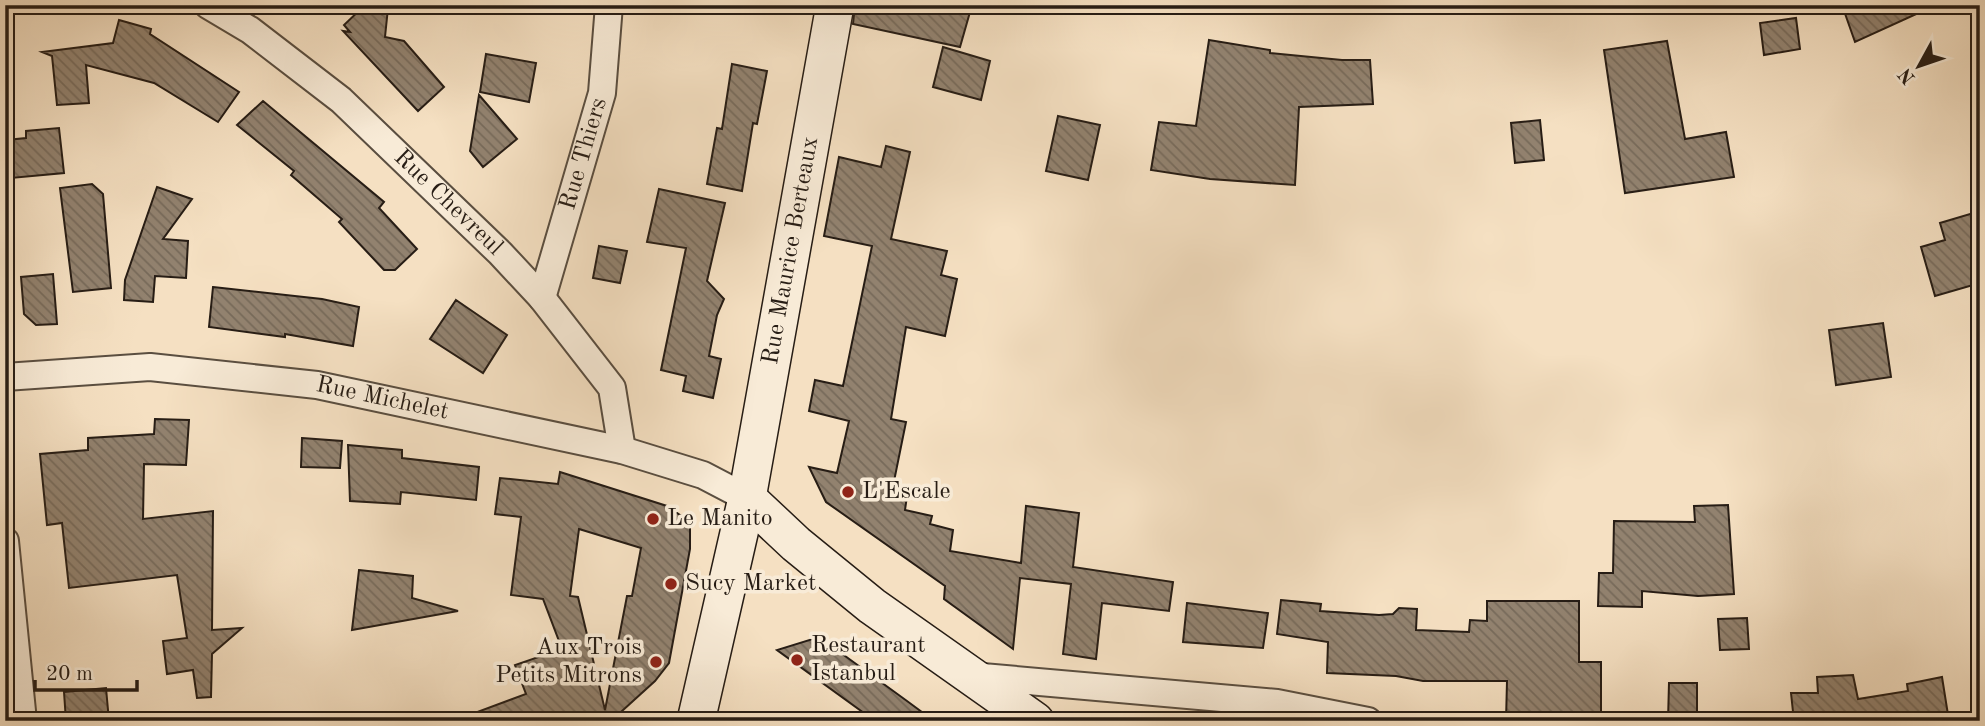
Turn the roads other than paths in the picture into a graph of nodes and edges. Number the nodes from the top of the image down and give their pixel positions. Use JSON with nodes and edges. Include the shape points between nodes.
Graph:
{"nodes":[{"id":1,"x":208,"y":5,"type":"edge"},
{"id":2,"x":610,"y":5,"type":"edge"},
{"id":3,"x":835,"y":5,"type":"edge"},
{"id":4,"x":542,"y":298,"type":"junction"},
{"id":5,"x":5,"y":377,"type":"edge"},
{"id":6,"x":622,"y":450,"type":"junction"},
{"id":7,"x":747,"y":498,"type":"junction"},
{"id":8,"x":5,"y":541,"type":"edge"},
{"id":9,"x":971,"y":676,"type":"junction"},
{"id":10,"x":23,"y":721,"type":"edge"},
{"id":11,"x":696,"y":721,"type":"edge"},
{"id":12,"x":1035,"y":721,"type":"edge"},
{"id":13,"x":1368,"y":721,"type":"edge"}],
"edges":[{"from":1,"to":4,"type":"street","name":"Rue Chevreul","via":[[250,30],[341,100]]},
{"from":2,"to":4,"type":"street","name":"Rue Thiers","via":[[602,93]]},
{"from":3,"to":7,"type":"street","name":"Rue Maurice Berteaux"},
{"from":4,"to":6,"type":"street","name":"Rue Chevreul","via":[[612,388]]},
{"from":5,"to":6,"type":"street","name":"Rue Michelet","via":[[150,367],[233,374],[430,407]]},
{"from":6,"to":7,"type":"street","name":"Rue Michelet","via":[[703,475]]},
{"from":7,"to":9,"type":"street","via":[[872,606]]},
{"from":7,"to":11,"type":"street","name":"Rue Maurice Berteaux"},
{"from":8,"to":10,"type":"street"},
{"from":9,"to":12,"type":"street"},
{"from":9,"to":13,"type":"street","via":[[1277,703]]}]}
